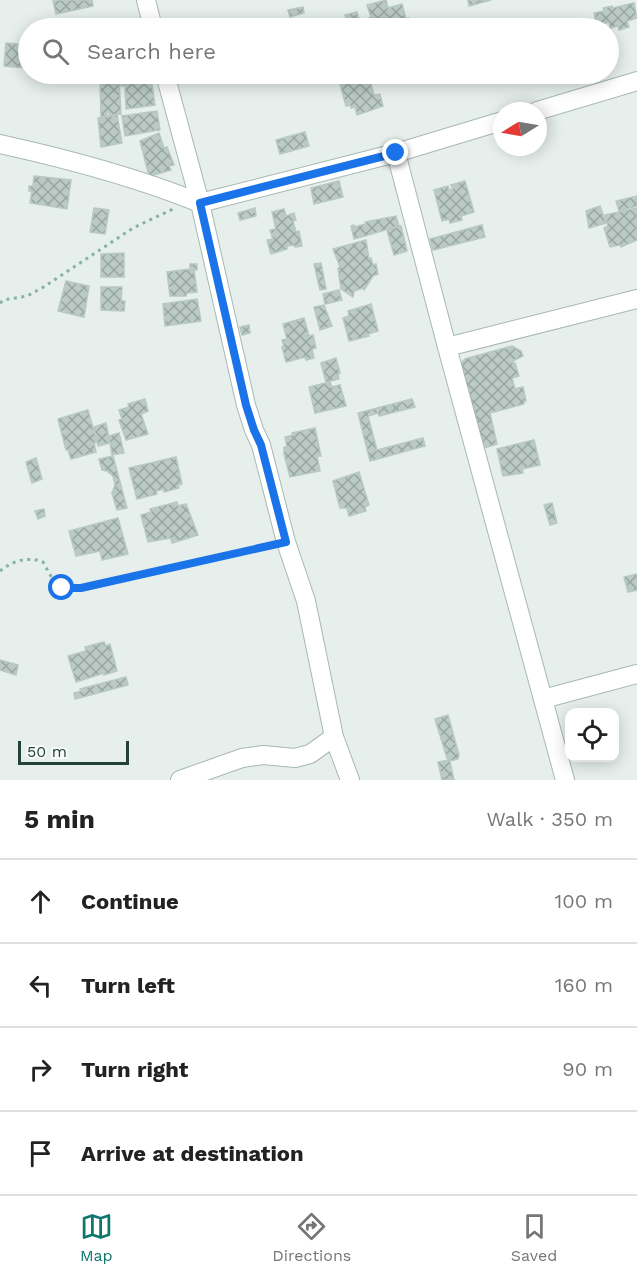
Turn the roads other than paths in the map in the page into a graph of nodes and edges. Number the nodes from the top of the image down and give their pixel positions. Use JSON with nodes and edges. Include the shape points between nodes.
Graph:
{"nodes":[{"id":1,"x":146,"y":0,"type":"edge"},
{"id":2,"x":150,"y":18,"type":"edge"},
{"id":3,"x":637,"y":81,"type":"edge"},
{"id":4,"x":168,"y":84,"type":"edge"},
{"id":5,"x":547,"y":108,"type":"edge"},
{"id":6,"x":493,"y":124,"type":"edge"},
{"id":7,"x":0,"y":144,"type":"edge"},
{"id":8,"x":396,"y":153,"type":"junction"},
{"id":9,"x":200,"y":203,"type":"junction"},
{"id":10,"x":637,"y":299,"type":"edge"},
{"id":11,"x":447,"y":347,"type":"junction"},
{"id":12,"x":637,"y":675,"type":"edge"},
{"id":13,"x":543,"y":699,"type":"junction"},
{"id":14,"x":334,"y":737,"type":"junction"},
{"id":15,"x":180,"y":780,"type":"edge"},
{"id":16,"x":350,"y":780,"type":"edge"},
{"id":17,"x":565,"y":780,"type":"edge"}],
"edges":[{"from":1,"to":2,"type":"street"},
{"from":3,"to":5,"type":"street"},
{"from":4,"to":9,"type":"street"},
{"from":6,"to":8,"type":"street"},
{"from":7,"to":9,"type":"street","via":[[131,178]]},
{"from":8,"to":9,"type":"street"},
{"from":8,"to":11,"type":"street"},
{"from":9,"to":14,"type":"street","via":[[246,405],[309,610]]},
{"from":10,"to":11,"type":"street"},
{"from":11,"to":13,"type":"street"},
{"from":12,"to":13,"type":"street"},
{"from":13,"to":17,"type":"street"},
{"from":14,"to":15,"type":"street","via":[[309,754],[295,758],[242,758]]},
{"from":14,"to":16,"type":"street"}]}
